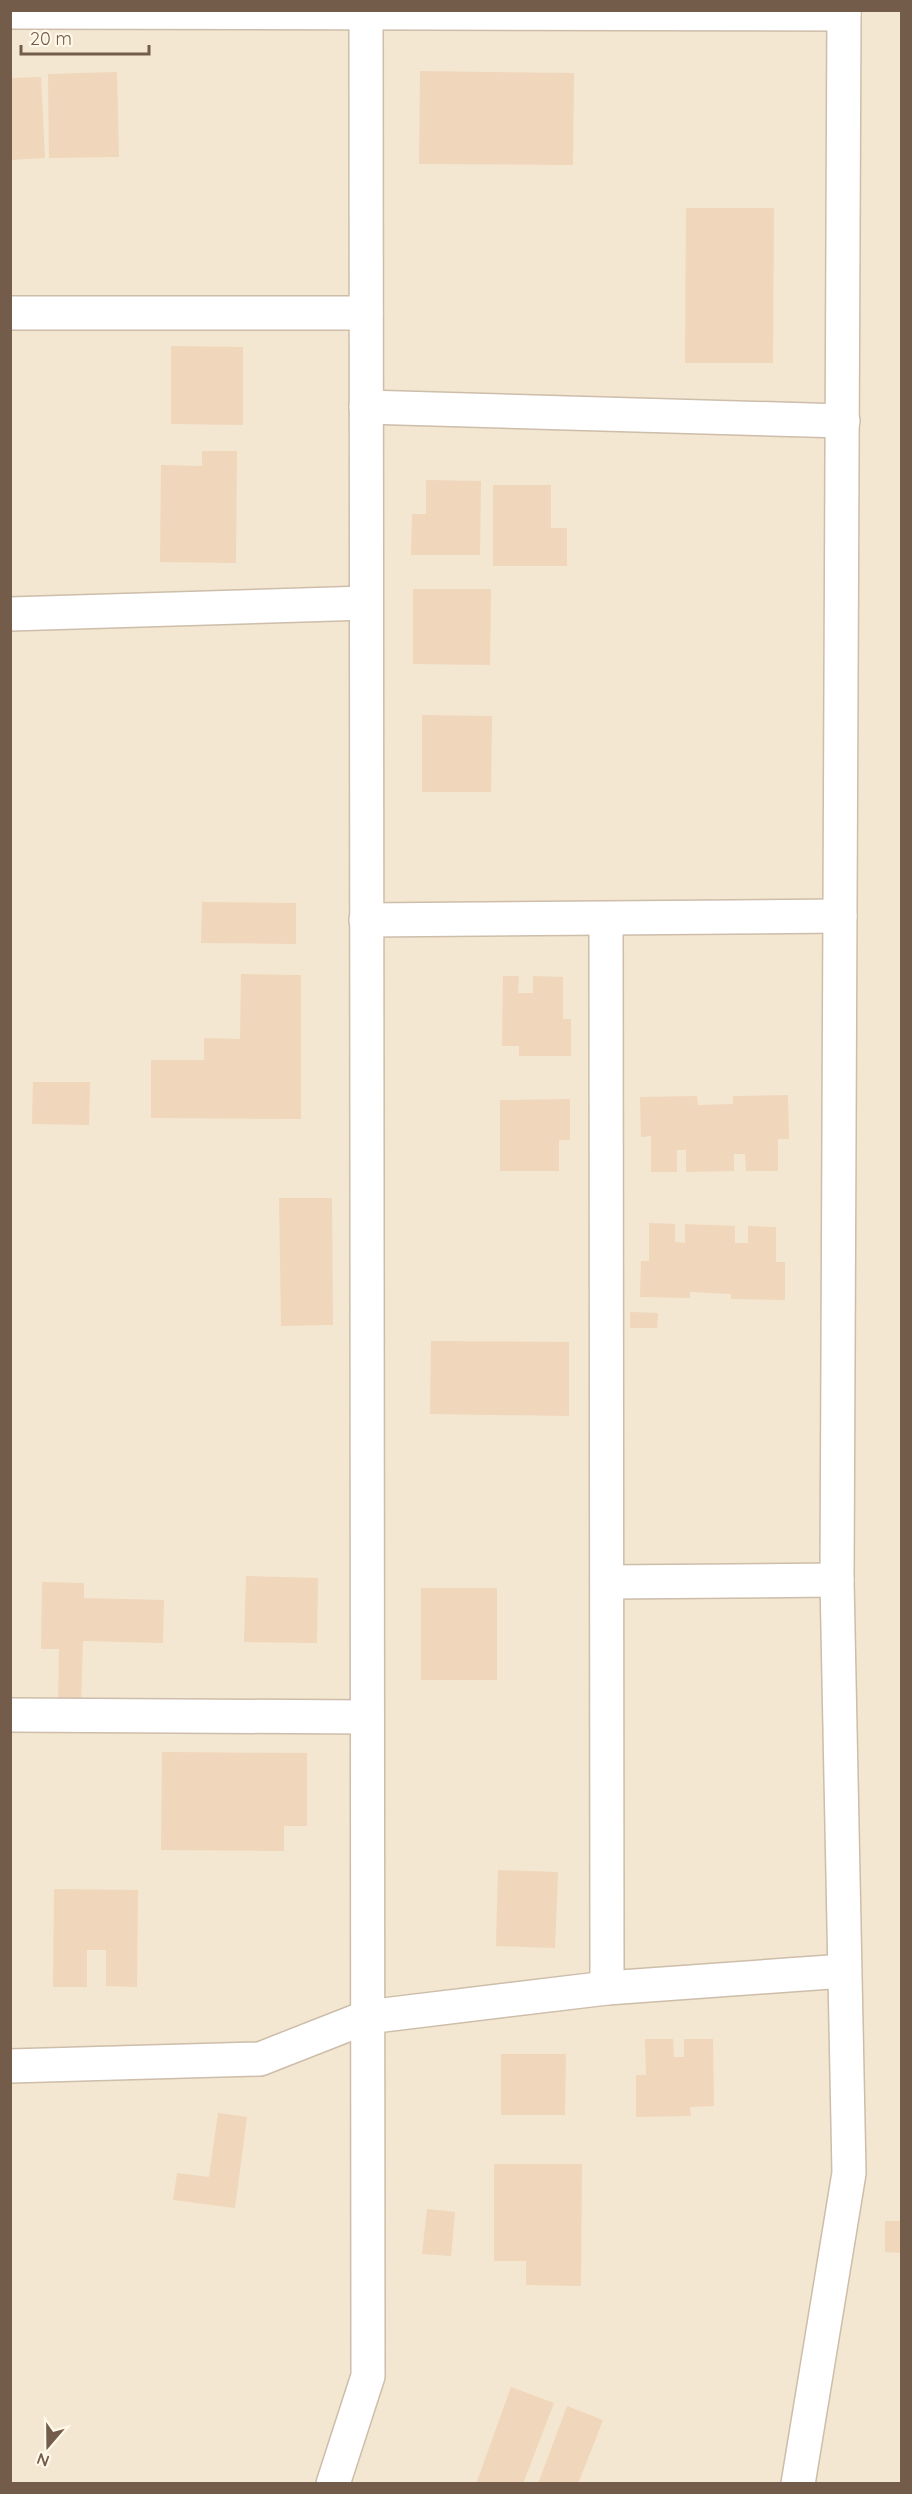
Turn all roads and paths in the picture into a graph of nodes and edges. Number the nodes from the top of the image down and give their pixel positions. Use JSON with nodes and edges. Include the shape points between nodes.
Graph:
{"nodes":[{"id":1,"x":123,"y":11,"type":"edge"},
{"id":2,"x":10,"y":12,"type":"edge"},
{"id":3,"x":598,"y":12,"type":"edge"},
{"id":4,"x":844,"y":12,"type":"edge"},
{"id":5,"x":366,"y":13,"type":"junction"},
{"id":6,"x":10,"y":313,"type":"edge"},
{"id":7,"x":366,"y":313,"type":"junction"},
{"id":8,"x":366,"y":407,"type":"junction"},
{"id":9,"x":843,"y":421,"type":"junction"},
{"id":10,"x":366,"y":603,"type":"junction"},
{"id":11,"x":10,"y":614,"type":"edge"},
{"id":12,"x":840,"y":916,"type":"junction"},
{"id":13,"x":606,"y":919,"type":"junction"},
{"id":14,"x":366,"y":920,"type":"junction"},
{"id":15,"x":837,"y":1580,"type":"junction"},
{"id":16,"x":607,"y":1582,"type":"junction"},
{"id":17,"x":10,"y":1715,"type":"edge"},
{"id":18,"x":367,"y":1717,"type":"junction"},
{"id":19,"x":844,"y":1971,"type":"junction"},
{"id":20,"x":607,"y":1988,"type":"junction"},
{"id":21,"x":367,"y":2017,"type":"junction"},
{"id":22,"x":10,"y":2066,"type":"edge"},
{"id":23,"x":333,"y":2484,"type":"edge"},
{"id":24,"x":798,"y":2484,"type":"edge"}],
"edges":[{"from":1,"to":2,"type":"street"},
{"from":1,"to":5,"type":"street"},
{"from":3,"to":4,"type":"street"},
{"from":3,"to":5,"type":"street"},
{"from":4,"to":9,"type":"street"},
{"from":5,"to":7,"type":"street"},
{"from":6,"to":7,"type":"street"},
{"from":7,"to":8,"type":"street"},
{"from":8,"to":9,"type":"street"},
{"from":8,"to":10,"type":"street"},
{"from":9,"to":12,"type":"street"},
{"from":10,"to":11,"type":"street"},
{"from":10,"to":14,"type":"street"},
{"from":12,"to":13,"type":"street"},
{"from":12,"to":15,"type":"street"},
{"from":13,"to":14,"type":"street"},
{"from":13,"to":16,"type":"street"},
{"from":14,"to":18,"type":"street"},
{"from":15,"to":16,"type":"street"},
{"from":15,"to":19,"type":"street"},
{"from":16,"to":20,"type":"street"},
{"from":17,"to":18,"type":"street"},
{"from":18,"to":21,"type":"street"},
{"from":19,"to":20,"type":"street"},
{"from":19,"to":24,"type":"street","via":[[849,2173]]},
{"from":20,"to":21,"type":"street"},
{"from":21,"to":22,"type":"street","via":[[261,2059]]},
{"from":21,"to":23,"type":"street","via":[[368,2376]]}]}
